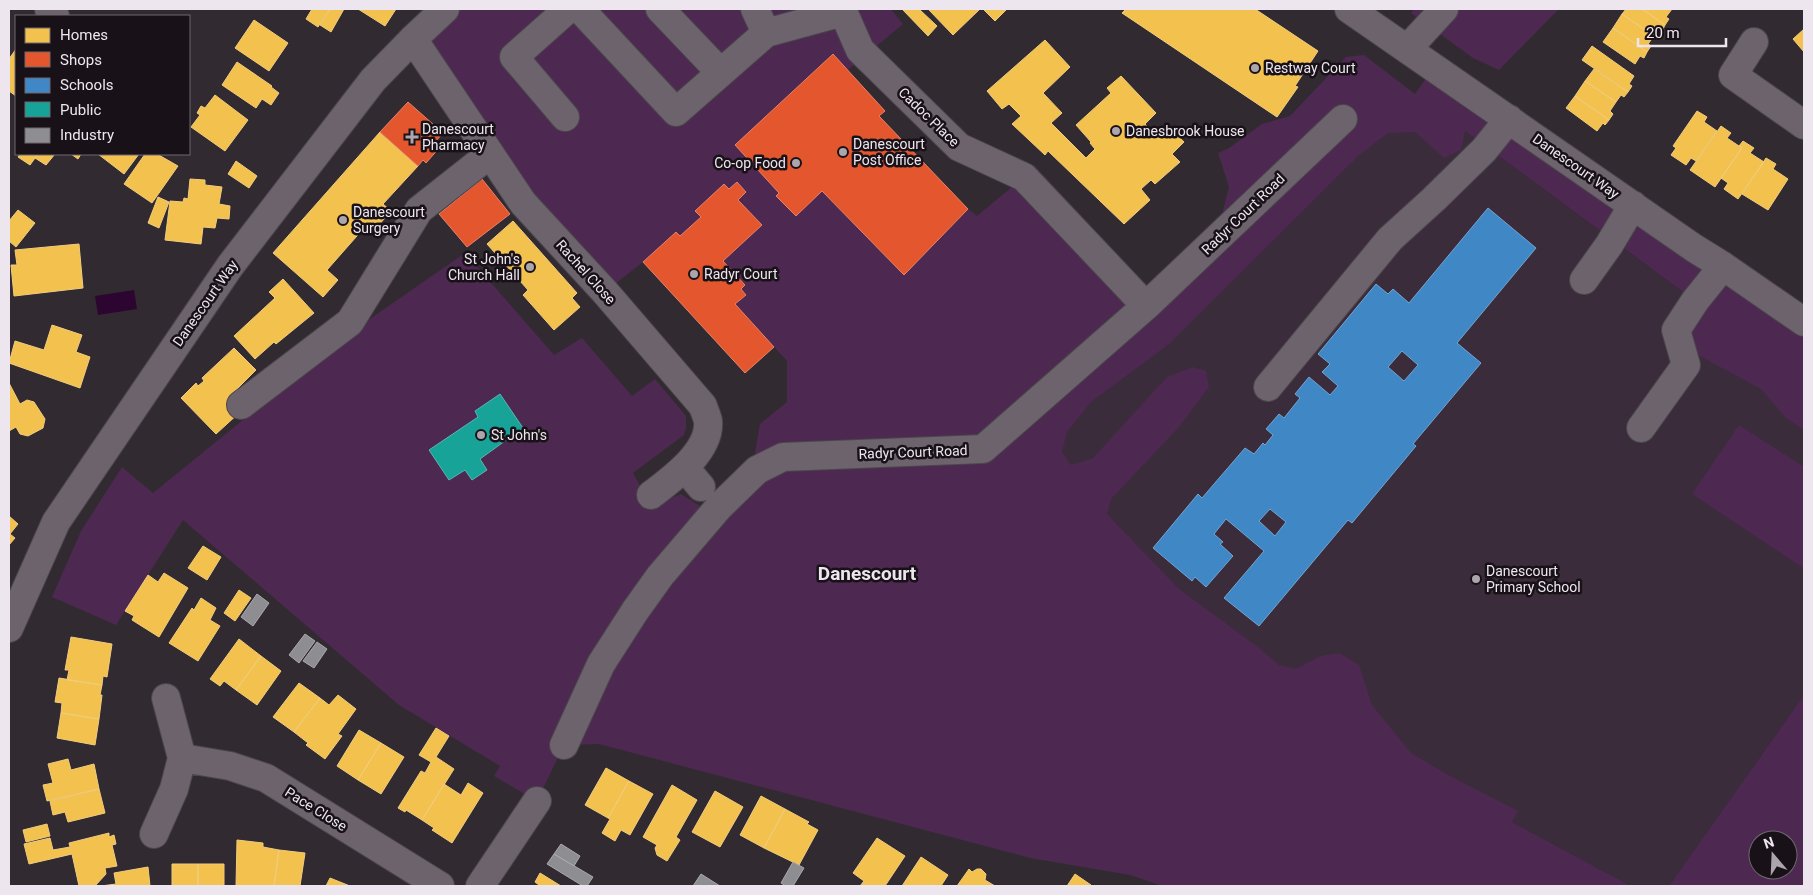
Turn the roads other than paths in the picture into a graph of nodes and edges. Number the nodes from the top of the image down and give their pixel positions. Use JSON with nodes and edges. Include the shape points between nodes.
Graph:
{"nodes":[{"id":1,"x":445,"y":9,"type":"edge"},
{"id":2,"x":568,"y":9,"type":"edge"},
{"id":3,"x":580,"y":9,"type":"edge"},
{"id":4,"x":660,"y":9,"type":"edge"},
{"id":5,"x":1349,"y":9,"type":"edge"},
{"id":6,"x":1444,"y":9,"type":"edge"},
{"id":7,"x":842,"y":10,"type":"edge"},
{"id":8,"x":761,"y":21,"type":"edge"},
{"id":9,"x":413,"y":38,"type":"junction"},
{"id":10,"x":1754,"y":42,"type":"dead end"},
{"id":11,"x":1408,"y":48,"type":"junction"},
{"id":12,"x":720,"y":72,"type":"junction"},
{"id":13,"x":565,"y":117,"type":"dead end"},
{"id":14,"x":1343,"y":119,"type":"dead end"},
{"id":15,"x":1509,"y":119,"type":"junction"},
{"id":16,"x":1804,"y":124,"type":"edge"},
{"id":17,"x":490,"y":154,"type":"junction"},
{"id":18,"x":1633,"y":206,"type":"junction"},
{"id":19,"x":1723,"y":266,"type":"junction"},
{"id":20,"x":1584,"y":280,"type":"dead end"},
{"id":21,"x":1146,"y":306,"type":"junction"},
{"id":22,"x":1804,"y":322,"type":"edge"},
{"id":23,"x":1268,"y":388,"type":"dead end"},
{"id":24,"x":241,"y":405,"type":"dead end"},
{"id":25,"x":1641,"y":428,"type":"dead end"},
{"id":26,"x":651,"y":495,"type":"dead end"},
{"id":27,"x":9,"y":628,"type":"edge"},
{"id":28,"x":166,"y":698,"type":"dead end"},
{"id":29,"x":564,"y":745,"type":"dead end"},
{"id":30,"x":182,"y":758,"type":"junction"},
{"id":31,"x":537,"y":801,"type":"dead end"},
{"id":32,"x":154,"y":834,"type":"dead end"},
{"id":33,"x":440,"y":886,"type":"edge"},
{"id":34,"x":480,"y":886,"type":"edge"}],
"edges":[{"from":1,"to":9,"type":"street","name":"Danescourt Way"},
{"from":2,"to":13,"type":"street","via":[[514,57]]},
{"from":3,"to":12,"type":"street","via":[[676,112]]},
{"from":4,"to":12,"type":"street"},
{"from":5,"to":11,"type":"street","name":"Danescourt Way"},
{"from":6,"to":11,"type":"street"},
{"from":7,"to":8,"type":"street"},
{"from":7,"to":21,"type":"street","name":"Cadoc Place","via":[[860,50],[959,147],[1024,177]]},
{"from":8,"to":12,"type":"street"},
{"from":9,"to":17,"type":"street","name":"Rachel Close"},
{"from":9,"to":27,"type":"street","name":"Danescourt Way","via":[[367,88],[230,266],[168,356],[56,522]]},
{"from":10,"to":16,"type":"street","via":[[1733,75]]},
{"from":11,"to":15,"type":"street","name":"Danescourt Way"},
{"from":14,"to":21,"type":"street","name":"Radyr Court Road"},
{"from":15,"to":18,"type":"street","name":"Danescourt Way"},
{"from":15,"to":23,"type":"street","via":[[1484,150],[1390,239]]},
{"from":17,"to":24,"type":"street","via":[[419,210],[350,322]]},
{"from":17,"to":26,"type":"street","name":"Rachel Close","via":[[523,203],[703,406],[708,421],[707,434],[700,447],[693,478]]},
{"from":18,"to":19,"type":"street","name":"Danescourt Way"},
{"from":18,"to":20,"type":"street"},
{"from":19,"to":22,"type":"street","name":"Danescourt Way"},
{"from":19,"to":25,"type":"street","via":[[1676,330],[1686,364]]},
{"from":21,"to":29,"type":"street","name":"Radyr Court Road","via":[[983,449],[783,457],[757,470],[686,544],[635,611],[601,664]]},
{"from":28,"to":30,"type":"street"},
{"from":30,"to":32,"type":"street","via":[[174,788]]},
{"from":30,"to":33,"type":"street","name":"Pace Close","via":[[230,766],[266,778]]},
{"from":31,"to":34,"type":"street"}]}
